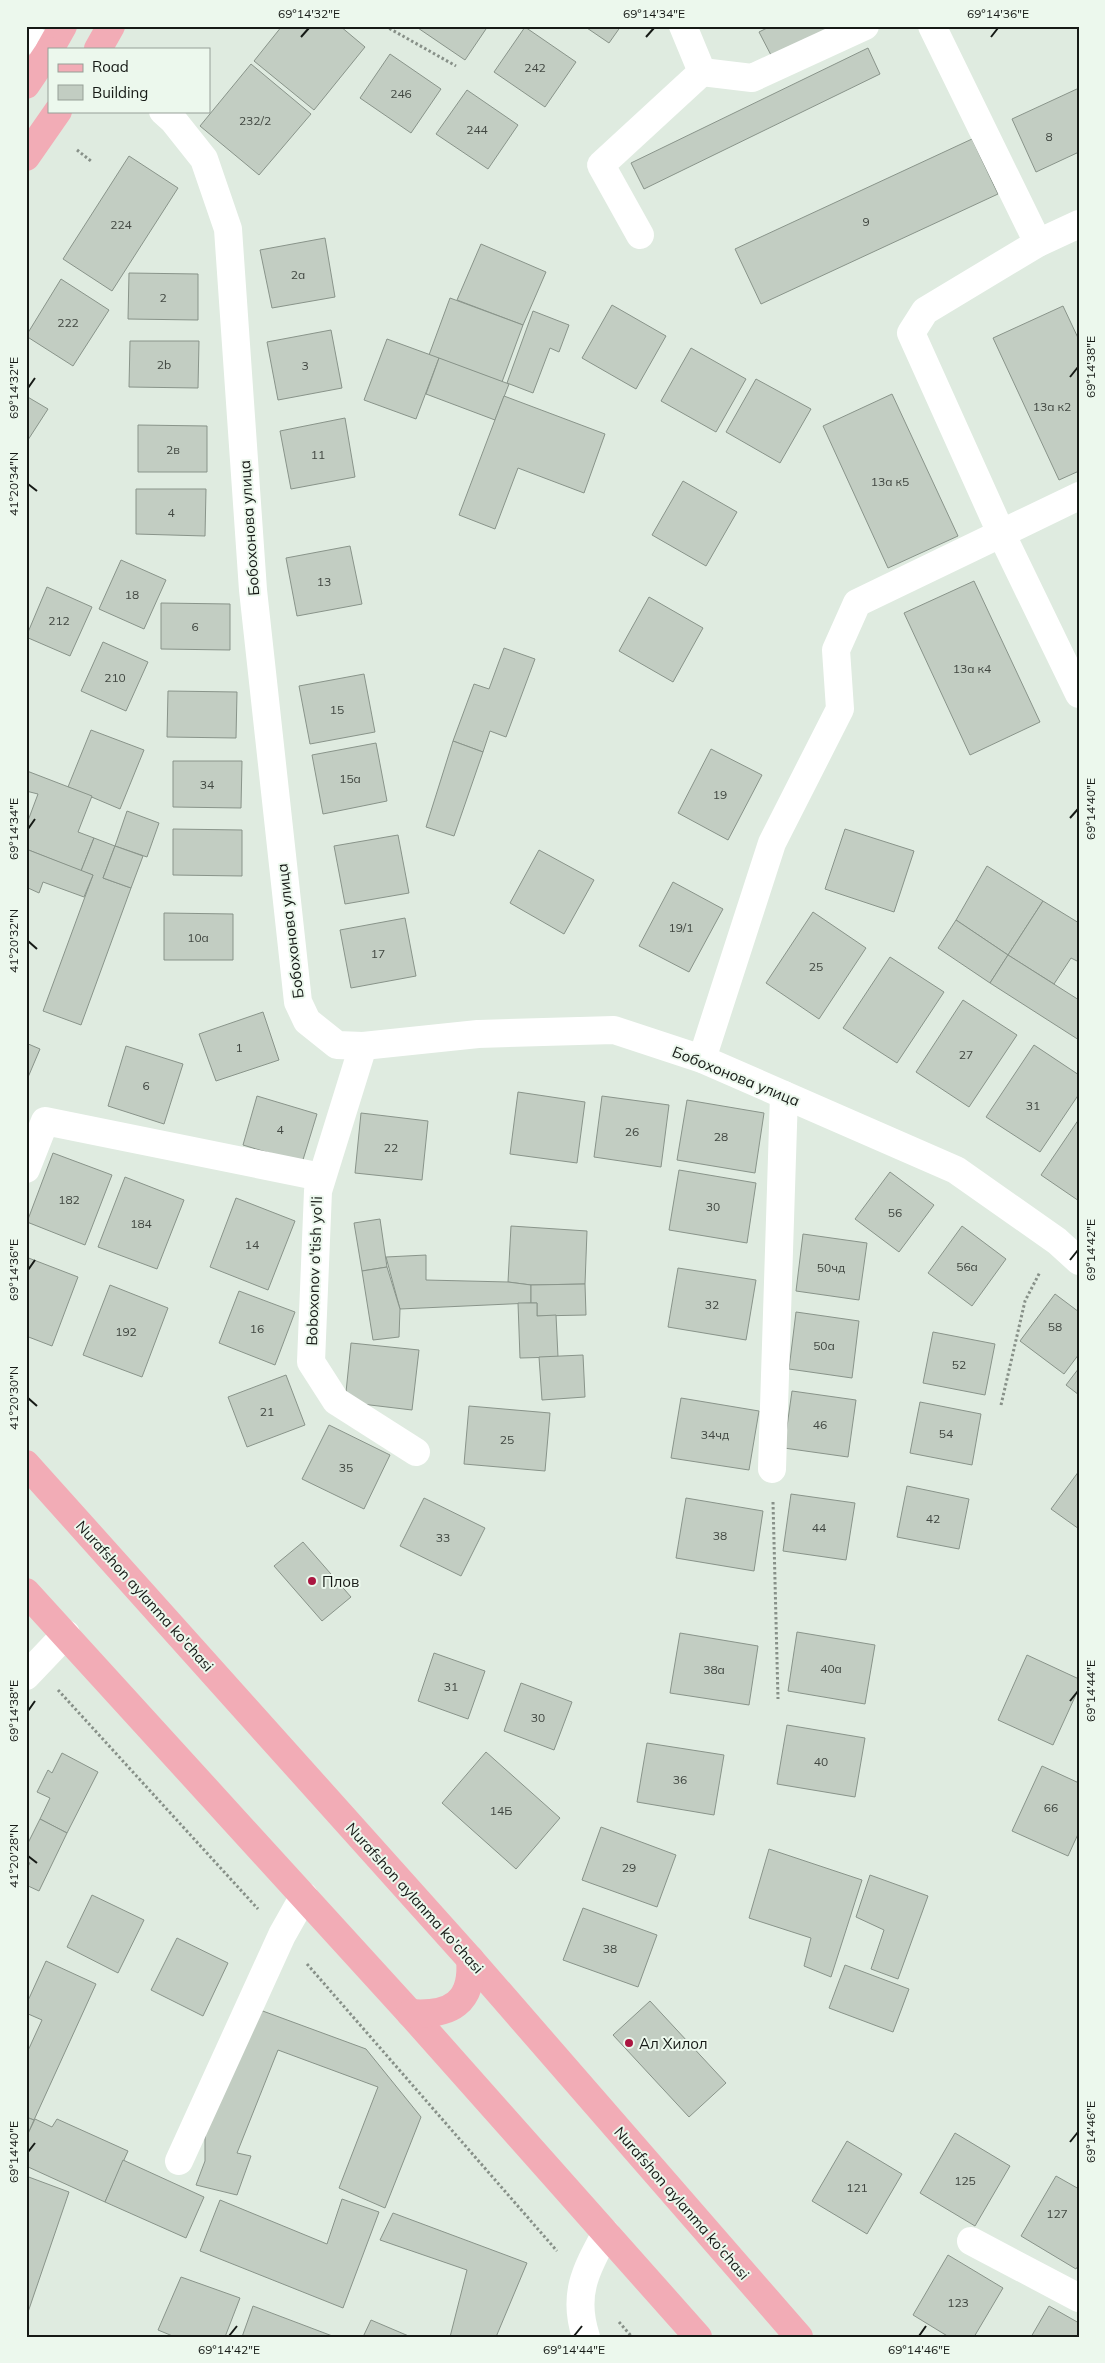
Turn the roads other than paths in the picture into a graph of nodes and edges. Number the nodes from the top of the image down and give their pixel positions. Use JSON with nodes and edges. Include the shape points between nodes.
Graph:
{"nodes":[{"id":1,"x":63,"y":26,"type":"edge"},
{"id":2,"x":111,"y":26,"type":"edge"},
{"id":3,"x":683,"y":26,"type":"edge"},
{"id":4,"x":865,"y":26,"type":"edge"},
{"id":5,"x":932,"y":26,"type":"edge"},
{"id":6,"x":26,"y":36,"type":"edge"},
{"id":7,"x":48,"y":48,"type":"edge"},
{"id":8,"x":51,"y":48,"type":"edge"},
{"id":9,"x":99,"y":48,"type":"edge"},
{"id":10,"x":48,"y":52,"type":"edge"},
{"id":11,"x":702,"y":72,"type":"junction"},
{"id":12,"x":26,"y":85,"type":"edge"},
{"id":13,"x":57,"y":112,"type":"edge"},
{"id":14,"x":164,"y":112,"type":"edge"},
{"id":15,"x":26,"y":157,"type":"edge"},
{"id":16,"x":1079,"y":224,"type":"edge"},
{"id":17,"x":640,"y":235,"type":"dead end"},
{"id":18,"x":1038,"y":244,"type":"junction"},
{"id":19,"x":1079,"y":496,"type":"edge"},
{"id":20,"x":1001,"y":533,"type":"junction"},
{"id":21,"x":1079,"y":694,"type":"edge"},
{"id":22,"x":363,"y":1046,"type":"junction"},
{"id":23,"x":702,"y":1059,"type":"junction"},
{"id":24,"x":784,"y":1095,"type":"junction"},
{"id":25,"x":26,"y":1169,"type":"edge"},
{"id":26,"x":320,"y":1177,"type":"junction"},
{"id":27,"x":1079,"y":1261,"type":"edge"},
{"id":28,"x":416,"y":1452,"type":"dead end"},
{"id":29,"x":26,"y":1464,"type":"edge"},
{"id":30,"x":772,"y":1469,"type":"road end"},
{"id":31,"x":26,"y":1592,"type":"edge"},
{"id":32,"x":66,"y":1634,"type":"junction"},
{"id":33,"x":31,"y":1671,"type":"edge"},
{"id":34,"x":304,"y":1896,"type":"junction"},
{"id":35,"x":470,"y":1959,"type":"junction"},
{"id":36,"x":410,"y":2013,"type":"junction"},
{"id":37,"x":179,"y":2161,"type":"dead end"},
{"id":38,"x":606,"y":2233,"type":"junction"},
{"id":39,"x":971,"y":2241,"type":"dead end"},
{"id":40,"x":1079,"y":2298,"type":"edge"},
{"id":41,"x":586,"y":2337,"type":"edge"},
{"id":42,"x":698,"y":2337,"type":"edge"},
{"id":43,"x":799,"y":2337,"type":"edge"}],
"edges":[{"from":1,"to":8,"type":"main road"},
{"from":2,"to":9,"type":"main road"},
{"from":3,"to":11,"type":"street"},
{"from":4,"to":11,"type":"street","via":[[752,78]]},
{"from":5,"to":18,"type":"street"},
{"from":6,"to":7,"type":"street"},
{"from":10,"to":12,"type":"main road"},
{"from":11,"to":17,"type":"street","via":[[601,165]]},
{"from":13,"to":15,"type":"main road"},
{"from":14,"to":22,"type":"street","name":"Бобохонова улица","via":[[204,159],[228,230],[253,590],[298,1002],[307,1021],[320,1034],[337,1045]]},
{"from":16,"to":18,"type":"street"},
{"from":18,"to":20,"type":"street","via":[[924,311],[911,333]]},
{"from":19,"to":20,"type":"street"},
{"from":20,"to":21,"type":"street"},
{"from":20,"to":23,"type":"street","via":[[857,603],[836,650],[840,709],[772,844]]},
{"from":22,"to":23,"type":"street","name":"Бобохонова улица","via":[[478,1034],[614,1030]]},
{"from":22,"to":26,"type":"street","name":"Boboxonov o'tish yo'li"},
{"from":23,"to":24,"type":"street","name":"Бобохонова улица"},
{"from":24,"to":27,"type":"street","name":"Бобохонова улица","via":[[956,1170],[1057,1240]]},
{"from":24,"to":30,"type":"street"},
{"from":25,"to":26,"type":"street","via":[[45,1121]]},
{"from":26,"to":28,"type":"street","name":"Boboxonov o'tish yo'li","via":[[311,1362],[336,1401]]},
{"from":29,"to":35,"type":"main road","name":"Nurafshon aylanma ko'chasi"},
{"from":31,"to":32,"type":"main road"},
{"from":32,"to":33,"type":"street"},
{"from":32,"to":34,"type":"main road"},
{"from":34,"to":36,"type":"main road"},
{"from":34,"to":37,"type":"street","via":[[282,1935]]},
{"from":35,"to":36,"type":"main road","via":[[469,1984],[456,2005],[433,2014]]},
{"from":35,"to":43,"type":"main road","name":"Nurafshon aylanma ko'chasi"},
{"from":36,"to":38,"type":"main road"},
{"from":38,"to":41,"type":"street","via":[[582,2280],[580,2317]]},
{"from":38,"to":42,"type":"main road"},
{"from":39,"to":40,"type":"street"}]}
